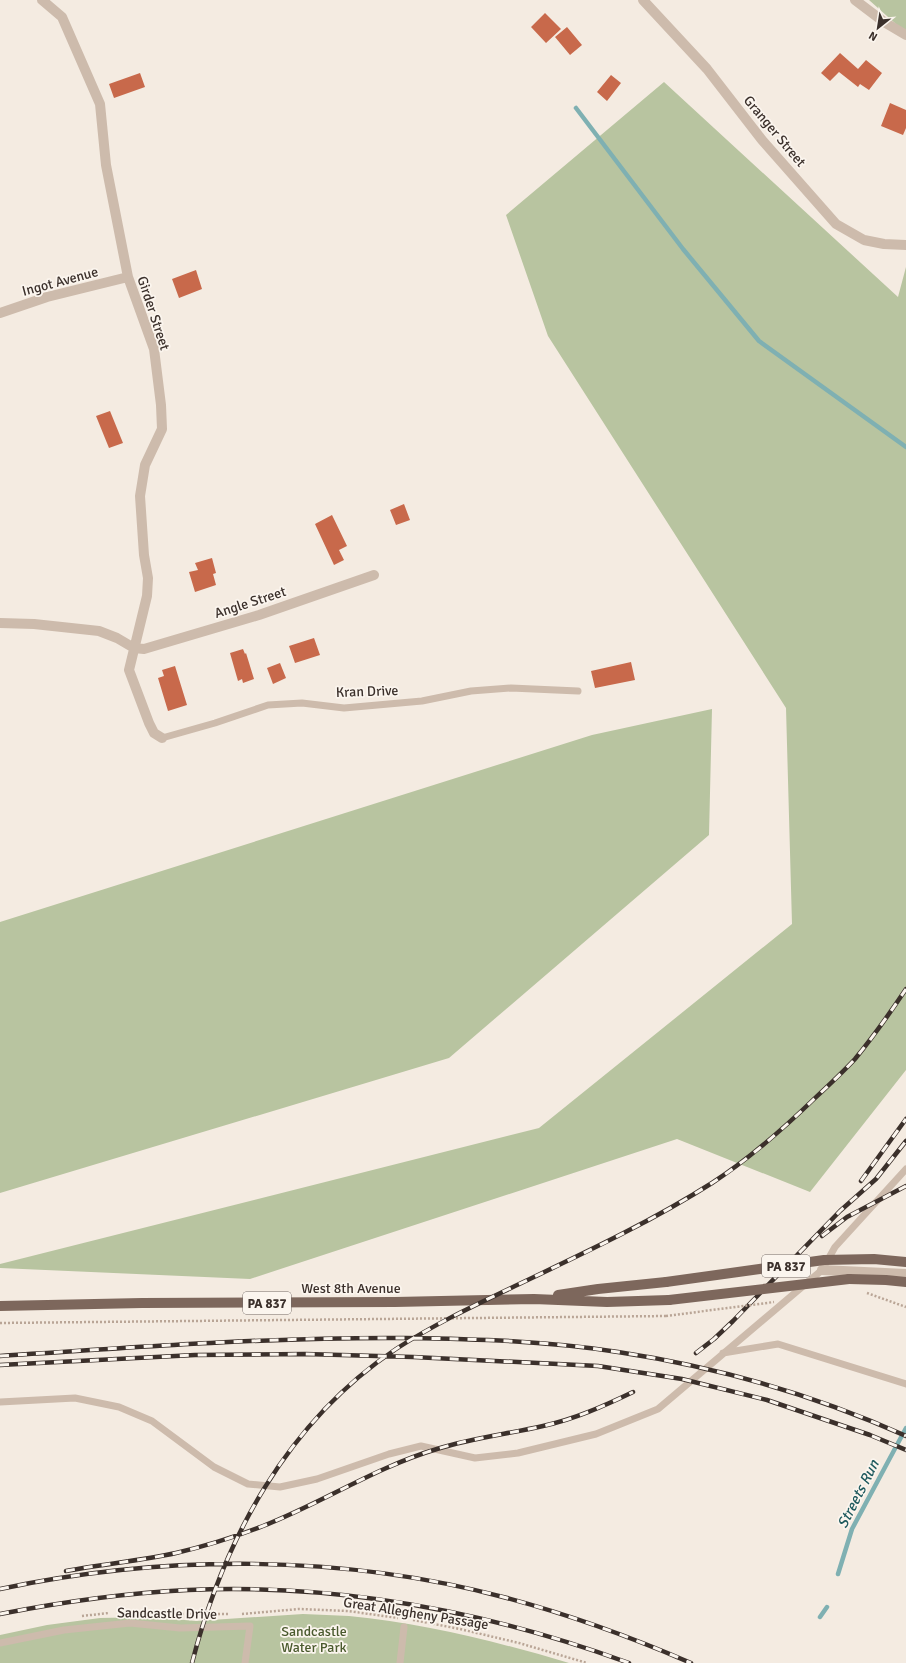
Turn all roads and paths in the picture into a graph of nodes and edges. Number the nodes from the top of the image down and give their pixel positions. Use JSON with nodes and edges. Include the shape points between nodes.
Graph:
{"nodes":[{"id":1,"x":42,"y":0,"type":"edge"},
{"id":2,"x":643,"y":0,"type":"edge"},
{"id":3,"x":856,"y":0,"type":"edge"},
{"id":4,"x":906,"y":35,"type":"edge"},
{"id":5,"x":906,"y":245,"type":"edge"},
{"id":6,"x":128,"y":277,"type":"junction"},
{"id":7,"x":0,"y":313,"type":"edge"},
{"id":8,"x":374,"y":575,"type":"dead end"},
{"id":9,"x":0,"y":623,"type":"edge"},
{"id":10,"x":134,"y":648,"type":"junction"},
{"id":11,"x":578,"y":691,"type":"dead end"},
{"id":12,"x":162,"y":738,"type":"joint"},
{"id":13,"x":906,"y":1169,"type":"edge"},
{"id":14,"x":906,"y":1262,"type":"edge"},
{"id":15,"x":822,"y":1270,"type":"junction"},
{"id":16,"x":906,"y":1274,"type":"edge"},
{"id":17,"x":906,"y":1282,"type":"edge"},
{"id":18,"x":862,"y":1293,"type":"dead end"},
{"id":19,"x":534,"y":1299,"type":"junction"},
{"id":20,"x":779,"y":1301,"type":"dead end"},
{"id":21,"x":0,"y":1306,"type":"edge"},
{"id":22,"x":906,"y":1307,"type":"edge"},
{"id":23,"x":0,"y":1323,"type":"edge"},
{"id":24,"x":723,"y":1353,"type":"junction"},
{"id":25,"x":906,"y":1384,"type":"edge"},
{"id":26,"x":0,"y":1402,"type":"edge"},
{"id":27,"x":114,"y":1613,"type":"dead end"},
{"id":28,"x":158,"y":1614,"type":"dead end"},
{"id":29,"x":233,"y":1614,"type":"dead end"},
{"id":30,"x":240,"y":1614,"type":"dead end"},
{"id":31,"x":77,"y":1616,"type":"dead end"},
{"id":32,"x":405,"y":1619,"type":"dead end"},
{"id":33,"x":412,"y":1620,"type":"dead end"},
{"id":34,"x":404,"y":1627,"type":"dead end"},
{"id":35,"x":0,"y":1643,"type":"edge"},
{"id":36,"x":245,"y":1663,"type":"edge"},
{"id":37,"x":400,"y":1663,"type":"edge"},
{"id":38,"x":587,"y":1663,"type":"edge"}],
"edges":[{"from":1,"to":6,"type":"street","name":"Girder Street","via":[[62,17],[100,104],[106,165]]},
{"from":2,"to":5,"type":"street","name":"Granger Street","via":[[707,69],[762,140],[836,224],[864,240]]},
{"from":3,"to":4,"type":"street"},
{"from":6,"to":7,"type":"street","name":"Ingot Avenue","via":[[47,297]]},
{"from":6,"to":10,"type":"street","name":"Girder Street","via":[[154,349],[162,429],[145,465],[140,496],[148,578],[147,596]]},
{"from":8,"to":10,"type":"street","name":"Angle Street","via":[[259,615],[144,649]]},
{"from":9,"to":10,"type":"street","via":[[99,631]]},
{"from":10,"to":12,"type":"street","via":[[129,670],[149,724],[154,733]]},
{"from":11,"to":12,"type":"lane","name":"Kran Drive","via":[[511,688],[471,691],[422,701],[344,708],[302,703],[268,705]]},
{"from":13,"to":15,"type":"lane","via":[[835,1247]]},
{"from":14,"to":19,"type":"main road","number":"PA 837","bridge":true,"via":[[874,1259],[824,1260]]},
{"from":15,"to":16,"type":"street"},
{"from":15,"to":24,"type":"lane"},
{"from":17,"to":19,"type":"main road","number":"PA 837","bridge":true,"via":[[849,1279],[669,1300],[607,1302]]},
{"from":18,"to":22,"type":"path"},
{"from":19,"to":21,"type":"main road","name":"West 8th Avenue","number":"PA 837"},
{"from":20,"to":23,"type":"path","bridge":true,"via":[[666,1316]]},
{"from":24,"to":25,"type":"lane","via":[[778,1344]]},
{"from":24,"to":26,"type":"lane","via":[[658,1409],[596,1434],[518,1453],[475,1458],[421,1446],[389,1454],[317,1479],[280,1487],[248,1484],[214,1467],[152,1421],[120,1407],[75,1398]]},
{"from":27,"to":31,"type":"path"},
{"from":28,"to":29,"type":"path"},
{"from":30,"to":32,"type":"path","name":"Great Allegheny Passage","via":[[299,1609],[348,1611]]},
{"from":33,"to":38,"type":"path","name":"Great Allegheny Passage","via":[[511,1641]]},
{"from":34,"to":37,"type":"lane"},
{"from":35,"to":36,"type":"lane","name":"Sandcastle Drive","via":[[64,1630],[130,1624],[180,1628],[250,1626]]}]}
